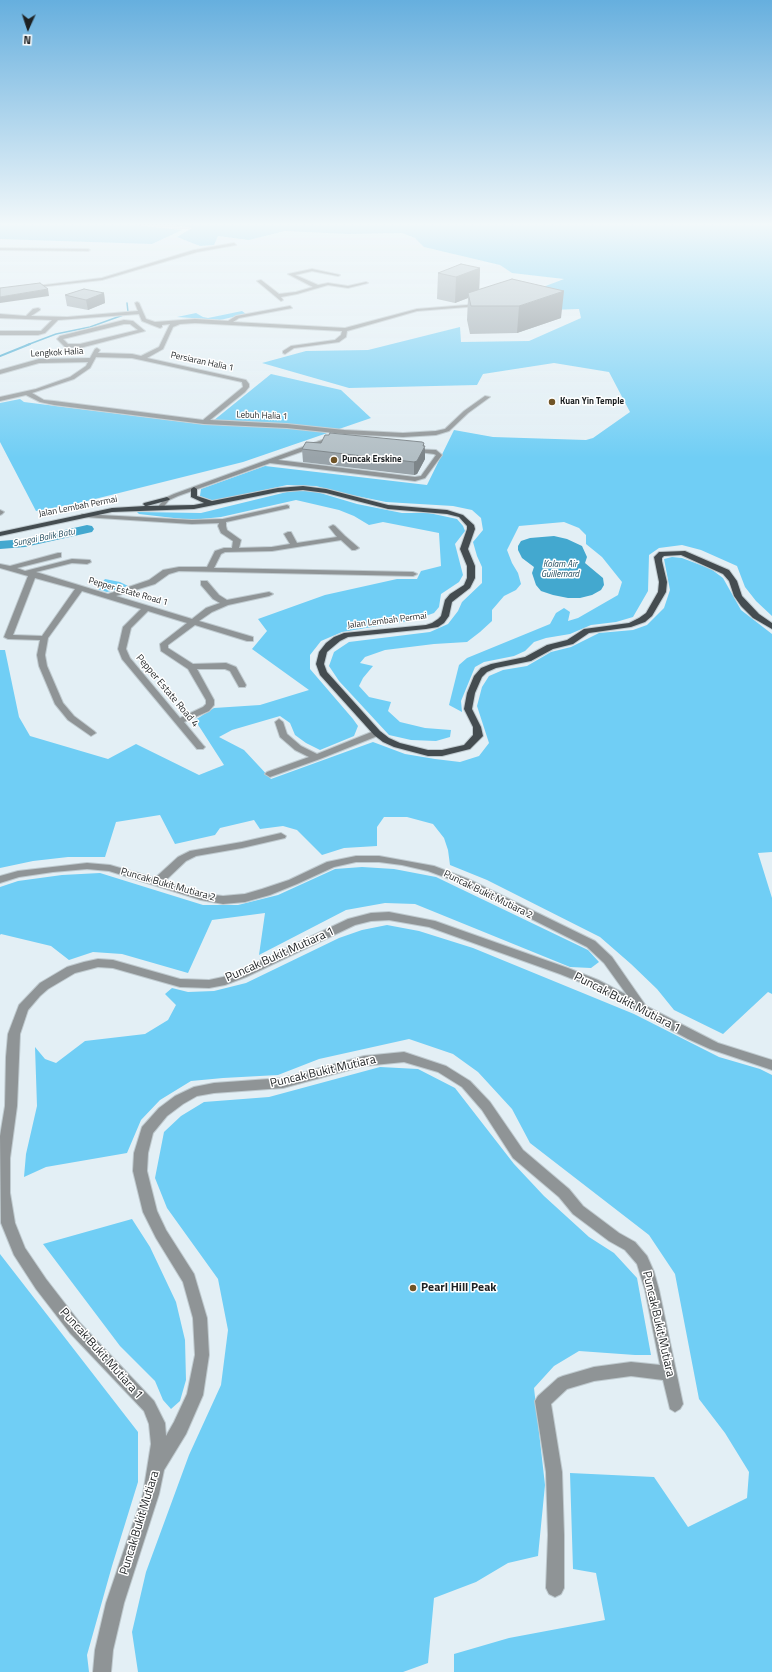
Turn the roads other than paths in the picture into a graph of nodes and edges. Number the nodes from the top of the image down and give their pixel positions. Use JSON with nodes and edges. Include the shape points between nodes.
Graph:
{"nodes":[{"id":1,"x":283,"y":302,"type":"edge"},
{"id":2,"x":483,"y":302,"type":"edge"},
{"id":3,"x":137,"y":303,"type":"dead end"},
{"id":4,"x":38,"y":309,"type":"dead end"},
{"id":5,"x":140,"y":312,"type":"junction"},
{"id":6,"x":0,"y":316,"type":"edge"},
{"id":7,"x":27,"y":317,"type":"junction"},
{"id":8,"x":57,"y":318,"type":"junction"},
{"id":9,"x":184,"y":321,"type":"junction"},
{"id":10,"x":229,"y":322,"type":"junction"},
{"id":11,"x":154,"y":324,"type":"junction"},
{"id":12,"x":170,"y":328,"type":"junction"},
{"id":13,"x":344,"y":330,"type":"junction"},
{"id":14,"x":0,"y":333,"type":"edge"},
{"id":15,"x":94,"y":344,"type":"junction"},
{"id":16,"x":158,"y":350,"type":"junction"},
{"id":17,"x":285,"y":352,"type":"dead end"},
{"id":18,"x":114,"y":355,"type":"junction"},
{"id":19,"x":93,"y":357,"type":"junction"},
{"id":20,"x":142,"y":358,"type":"junction"},
{"id":21,"x":0,"y":371,"type":"edge"},
{"id":22,"x":27,"y":393,"type":"junction"},
{"id":23,"x":487,"y":397,"type":"dead end"},
{"id":24,"x":0,"y":399,"type":"edge"},
{"id":25,"x":204,"y":422,"type":"junction"},
{"id":26,"x":341,"y":443,"type":"edge"},
{"id":27,"x":404,"y":449,"type":"edge"},
{"id":28,"x":270,"y":461,"type":"junction"},
{"id":29,"x":194,"y":488,"type":"junction"},
{"id":30,"x":176,"y":495,"type":"junction"},
{"id":31,"x":167,"y":499,"type":"junction"},
{"id":32,"x":215,"y":504,"type":"junction"},
{"id":33,"x":287,"y":507,"type":"dead end"},
{"id":34,"x":122,"y":508,"type":"junction"},
{"id":35,"x":160,"y":508,"type":"junction"},
{"id":36,"x":171,"y":508,"type":"junction"},
{"id":37,"x":84,"y":515,"type":"junction"},
{"id":38,"x":223,"y":521,"type":"junction"},
{"id":39,"x":334,"y":527,"type":"dead end"},
{"id":40,"x":0,"y":534,"type":"edge"},
{"id":41,"x":288,"y":534,"type":"dead end"},
{"id":42,"x":342,"y":538,"type":"junction"},
{"id":43,"x":295,"y":546,"type":"junction"},
{"id":44,"x":355,"y":548,"type":"dead end"},
{"id":45,"x":235,"y":549,"type":"junction"},
{"id":46,"x":58,"y":555,"type":"dead end"},
{"id":47,"x":88,"y":562,"type":"dead end"},
{"id":48,"x":0,"y":566,"type":"edge"},
{"id":49,"x":11,"y":567,"type":"junction"},
{"id":50,"x":210,"y":569,"type":"junction"},
{"id":51,"x":30,"y":573,"type":"junction"},
{"id":52,"x":413,"y":574,"type":"dead end"},
{"id":53,"x":204,"y":583,"type":"dead end"},
{"id":54,"x":80,"y":588,"type":"junction"},
{"id":55,"x":269,"y":594,"type":"dead end"},
{"id":56,"x":108,"y":596,"type":"junction"},
{"id":57,"x":226,"y":603,"type":"junction"},
{"id":58,"x":147,"y":607,"type":"junction"},
{"id":59,"x":194,"y":622,"type":"junction"},
{"id":60,"x":772,"y":627,"type":"edge"},
{"id":61,"x":44,"y":638,"type":"junction"},
{"id":62,"x":250,"y":639,"type":"dead end"},
{"id":63,"x":191,"y":667,"type":"junction"},
{"id":64,"x":242,"y":685,"type":"dead end"},
{"id":65,"x":178,"y":722,"type":"junction"},
{"id":66,"x":279,"y":722,"type":"dead end"},
{"id":67,"x":377,"y":732,"type":"junction"},
{"id":68,"x":91,"y":733,"type":"dead end"},
{"id":69,"x":200,"y":747,"type":"dead end"},
{"id":70,"x":317,"y":757,"type":"junction"},
{"id":71,"x":270,"y":774,"type":"dead end"},
{"id":72,"x":281,"y":836,"type":"dead end"},
{"id":73,"x":0,"y":880,"type":"edge"},
{"id":74,"x":158,"y":882,"type":"junction"},
{"id":75,"x":642,"y":1008,"type":"junction"},
{"id":76,"x":772,"y":1066,"type":"edge"},
{"id":77,"x":669,"y":1373,"type":"junction"},
{"id":78,"x":675,"y":1404,"type":"dead end"},
{"id":79,"x":156,"y":1467,"type":"junction"},
{"id":80,"x":555,"y":1588,"type":"dead end"},
{"id":81,"x":102,"y":1672,"type":"edge"}],
"edges":[{"from":1,"to":10,"type":"street","via":[[290,307],[238,317]]},
{"from":2,"to":13,"type":"street","via":[[467,306],[417,310]]},
{"from":3,"to":5,"type":"street"},
{"from":4,"to":7,"type":"street"},
{"from":5,"to":8,"type":"street"},
{"from":5,"to":11,"type":"street","via":[[144,320]]},
{"from":6,"to":7,"type":"street"},
{"from":7,"to":8,"type":"street"},
{"from":8,"to":14,"type":"street","via":[[43,332]]},
{"from":9,"to":10,"type":"street"},
{"from":9,"to":11,"type":"street"},
{"from":9,"to":12,"type":"street"},
{"from":10,"to":13,"type":"street"},
{"from":11,"to":12,"type":"street"},
{"from":12,"to":16,"type":"street","via":[[162,347]]},
{"from":13,"to":17,"type":"street","via":[[344,336],[337,340],[293,347]]},
{"from":15,"to":15,"type":"street","via":[[140,332],[142,331],[131,322],[124,322],[60,338],[67,346]]},
{"from":15,"to":19,"type":"street","via":[[97,348]]},
{"from":16,"to":18,"type":"street"},
{"from":16,"to":20,"type":"street"},
{"from":18,"to":19,"type":"street","name":"Persiaran Halia 1"},
{"from":18,"to":20,"type":"street","name":"Persiaran Halia 1"},
{"from":19,"to":21,"type":"street","name":"Lengkok Halia","via":[[40,361]]},
{"from":19,"to":22,"type":"street","via":[[85,370],[72,378]]},
{"from":20,"to":25,"type":"street","name":"Persiaran Halia 1","via":[[244,381],[246,387]]},
{"from":22,"to":24,"type":"street"},
{"from":22,"to":25,"type":"street","name":"Lebuh Halia 1","via":[[42,401],[54,403]]},
{"from":23,"to":25,"type":"street","name":"Lebuh Halia 1","via":[[447,430],[430,434],[383,435],[287,426]]},
{"from":26,"to":28,"type":"street","via":[[322,442]]},
{"from":27,"to":28,"type":"street","via":[[436,452],[439,455],[423,477],[415,480]]},
{"from":28,"to":29,"type":"street"},
{"from":29,"to":30,"type":"street"},
{"from":29,"to":32,"type":"main road","via":[[193,493],[197,500]]},
{"from":30,"to":31,"type":"street"},
{"from":30,"to":36,"type":"street"},
{"from":31,"to":34,"type":"main road"},
{"from":31,"to":35,"type":"street"},
{"from":32,"to":36,"type":"main road","name":"Jalan Lembah Permai"},
{"from":32,"to":67,"type":"main road","name":"Jalan Lembah Permai","via":[[278,490],[314,489],[388,507],[455,514],[470,525],[464,549],[471,566],[471,578],[467,586],[448,602],[445,616],[441,621],[426,627],[347,635],[329,645],[321,658],[323,673]]},
{"from":33,"to":38,"type":"street"},
{"from":34,"to":35,"type":"main road","name":"Jalan Lembah Permai"},
{"from":34,"to":37,"type":"main road","name":"Jalan Lembah Permai"},
{"from":35,"to":36,"type":"main road","name":"Jalan Lembah Permai"},
{"from":37,"to":38,"type":"street","via":[[192,522]]},
{"from":37,"to":40,"type":"main road","name":"Jalan Lembah Permai"},
{"from":38,"to":45,"type":"street","via":[[224,531],[237,540]]},
{"from":39,"to":42,"type":"street"},
{"from":41,"to":43,"type":"street"},
{"from":42,"to":43,"type":"street"},
{"from":42,"to":44,"type":"street"},
{"from":43,"to":45,"type":"street"},
{"from":45,"to":50,"type":"street","via":[[218,553]]},
{"from":46,"to":49,"type":"street"},
{"from":47,"to":51,"type":"street","via":[[72,561]]},
{"from":48,"to":49,"type":"street","name":"Pepper Estate Road 1"},
{"from":49,"to":51,"type":"street","name":"Pepper Estate Road 1"},
{"from":50,"to":52,"type":"street"},
{"from":50,"to":56,"type":"street","via":[[172,570],[152,582]]},
{"from":51,"to":54,"type":"street","name":"Pepper Estate Road 1"},
{"from":51,"to":61,"type":"street","via":[[8,637]]},
{"from":53,"to":57,"type":"street","via":[[216,597]]},
{"from":54,"to":56,"type":"street","name":"Pepper Estate Road 1"},
{"from":54,"to":61,"type":"street"},
{"from":55,"to":57,"type":"street"},
{"from":56,"to":58,"type":"street","name":"Pepper Estate Road 1"},
{"from":57,"to":59,"type":"street","via":[[206,612]]},
{"from":58,"to":59,"type":"street","name":"Pepper Estate Road 1"},
{"from":58,"to":65,"type":"street","name":"Pepper Estate Road 4","via":[[127,627],[122,650],[126,659]]},
{"from":59,"to":62,"type":"street","name":"Pepper Estate Road 1"},
{"from":59,"to":63,"type":"street","via":[[164,644],[164,649]]},
{"from":60,"to":67,"type":"main road","name":"Jalan Lembah Permai","via":[[744,604],[726,572],[682,553],[662,554],[658,560],[663,582],[662,592],[649,614],[642,620],[631,625],[587,631],[570,642],[550,647],[528,659],[484,670],[478,676],[468,709],[477,727],[478,736],[467,747],[442,753],[428,753],[397,745]]},
{"from":61,"to":68,"type":"street","via":[[41,655],[43,666],[59,704],[71,718]]},
{"from":63,"to":64,"type":"street","via":[[226,666],[233,669]]},
{"from":63,"to":65,"type":"street","via":[[210,700],[210,705]]},
{"from":65,"to":69,"type":"street","name":"Pepper Estate Road 4"},
{"from":66,"to":70,"type":"street","via":[[283,735],[298,748]]},
{"from":67,"to":70,"type":"street"},
{"from":70,"to":71,"type":"street"},
{"from":72,"to":74,"type":"street","via":[[194,853],[182,859]]},
{"from":73,"to":74,"type":"street","name":"Puncak Bukit Mutiara 2","via":[[53,868],[87,866],[110,868]]},
{"from":74,"to":75,"type":"street","name":"Puncak Bukit Mutiara 2","via":[[223,900],[245,898],[266,892],[331,864],[356,859],[379,859],[430,868],[464,881],[591,944],[608,960]]},
{"from":75,"to":76,"type":"street","name":"Puncak Bukit Mutiara 1","via":[[714,1046]]},
{"from":75,"to":79,"type":"street","name":"Puncak Bukit Mutiara 1","via":[[594,983],[557,968],[431,924],[389,916],[352,922],[225,981],[209,984],[180,983],[113,964],[98,963],[71,970],[36,993],[23,1008],[14,1034],[11,1106],[3,1158],[3,1193],[8,1223],[18,1251],[41,1284],[75,1328],[149,1406],[157,1423],[159,1444]]},
{"from":77,"to":78,"type":"street","name":"Puncak Bukit Mutiara"},
{"from":77,"to":79,"type":"street","name":"Puncak Bukit Mutiara","via":[[647,1272],[642,1260],[630,1246],[578,1210],[564,1193],[518,1154],[486,1106],[466,1084],[442,1069],[404,1057],[364,1061],[283,1083],[214,1088],[194,1092],[163,1112],[147,1131],[141,1153],[140,1171],[150,1212],[192,1286],[200,1318],[202,1355],[195,1394],[180,1428]]},
{"from":77,"to":80,"type":"street","via":[[631,1369],[594,1374],[563,1383],[543,1401],[554,1472]]},
{"from":79,"to":81,"type":"street","name":"Puncak Bukit Mutiara","via":[[151,1494],[115,1603],[104,1650]]}]}
